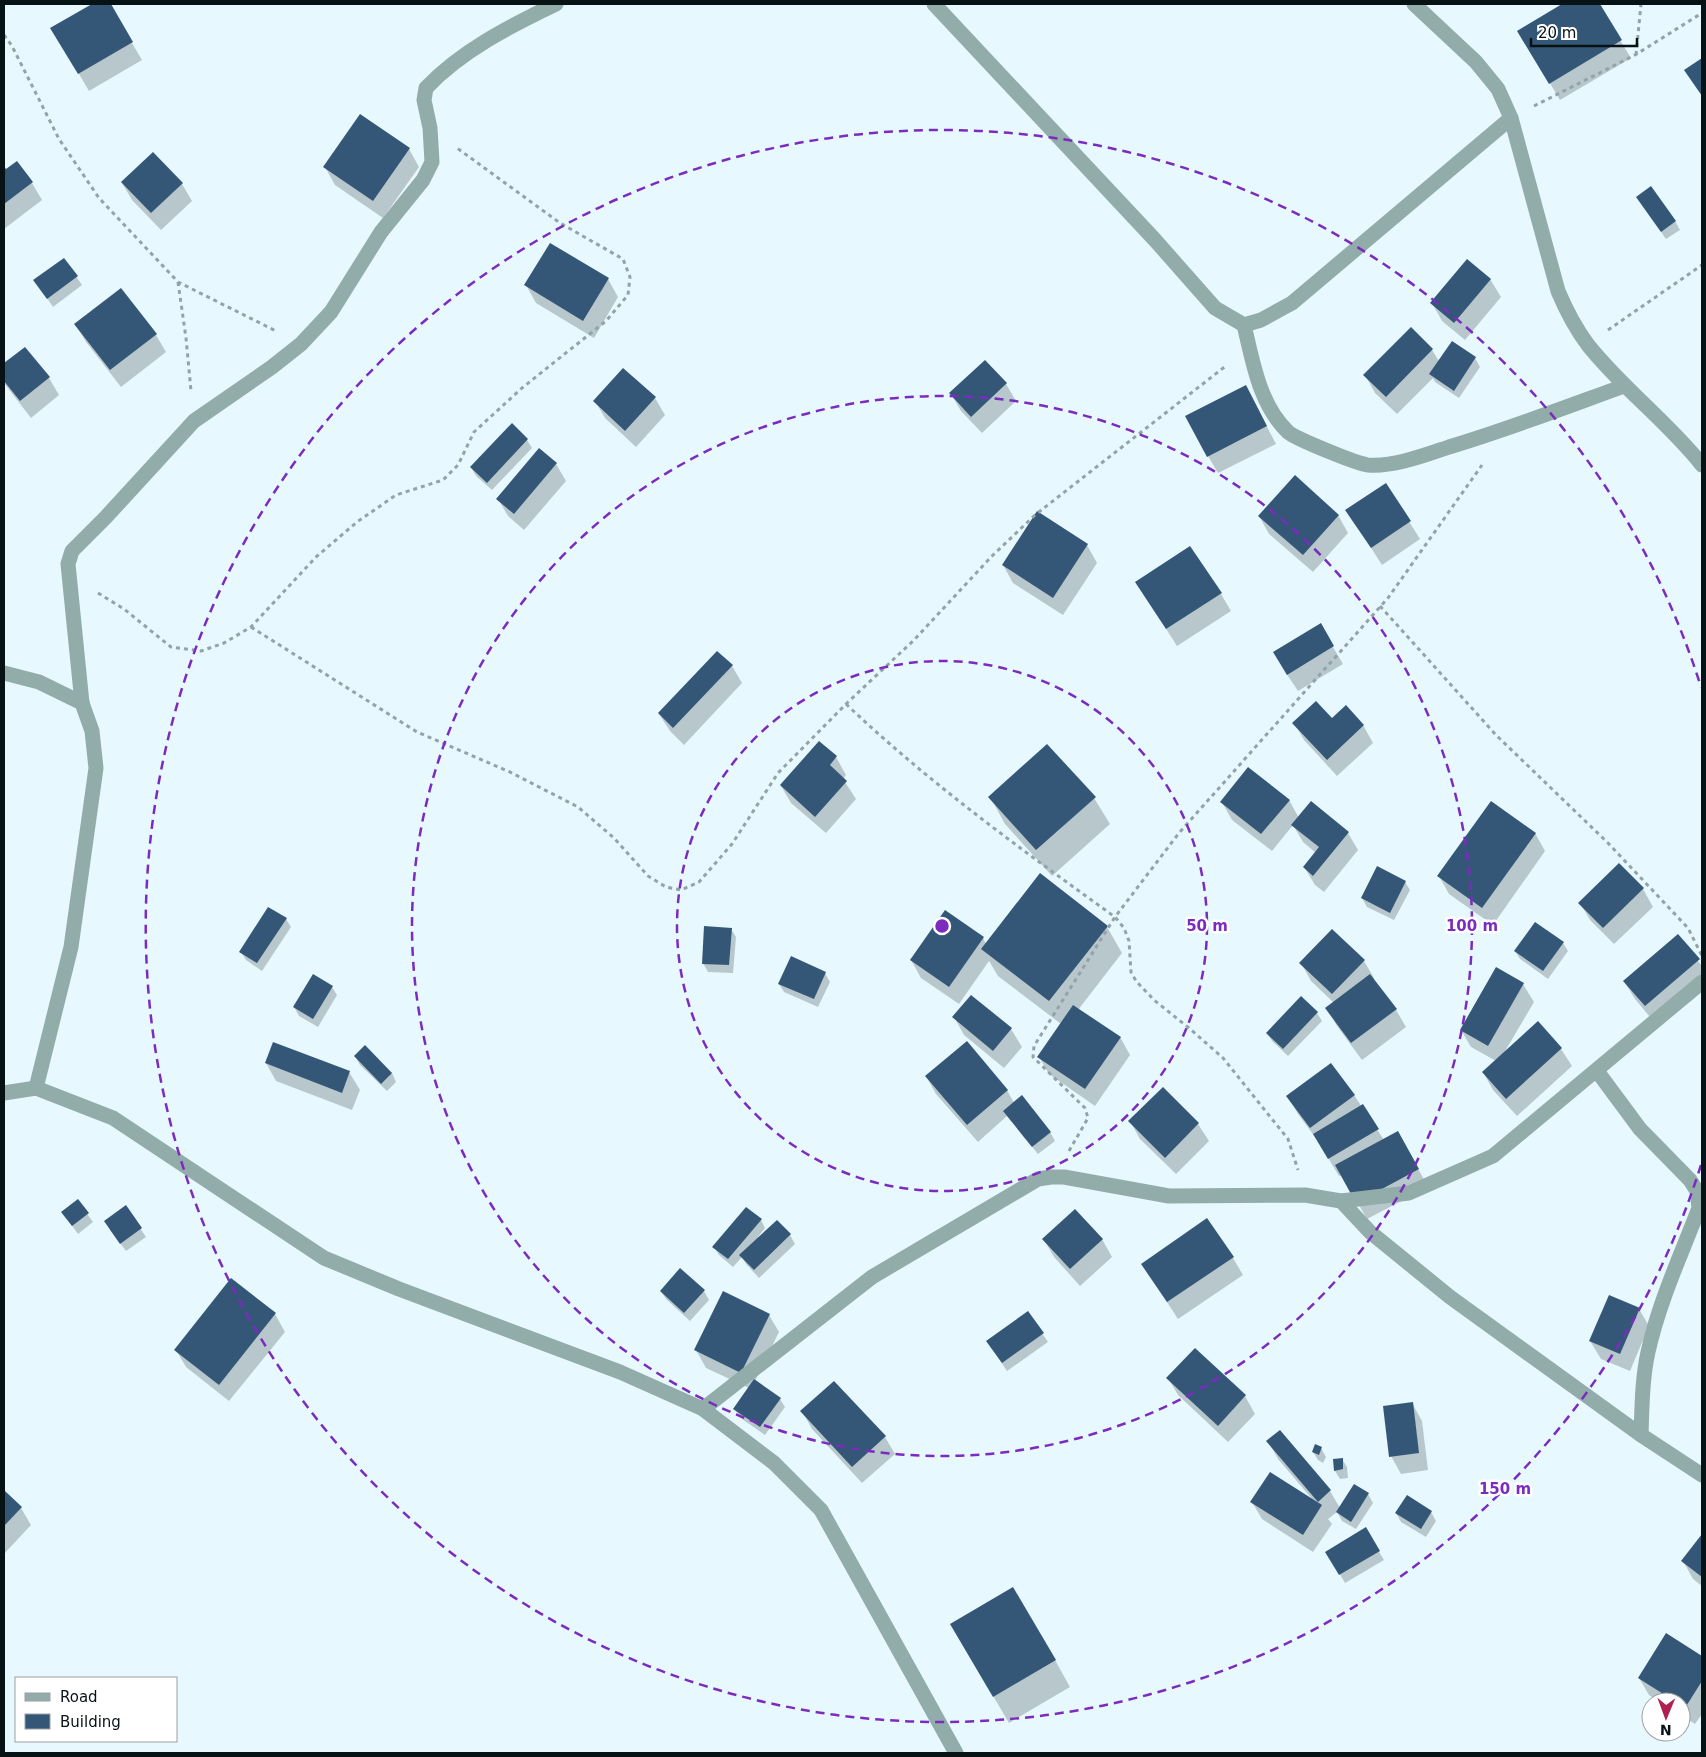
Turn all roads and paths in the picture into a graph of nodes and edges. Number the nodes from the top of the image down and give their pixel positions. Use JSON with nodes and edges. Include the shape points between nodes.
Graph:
{"nodes":[{"id":1,"x":556,"y":4,"type":"edge"},
{"id":2,"x":934,"y":4,"type":"edge"},
{"id":3,"x":1414,"y":4,"type":"edge"},
{"id":4,"x":1641,"y":4,"type":"edge"},
{"id":5,"x":1702,"y":13,"type":"edge"},
{"id":6,"x":4,"y":35,"type":"edge"},
{"id":7,"x":1636,"y":55,"type":"junction"},
{"id":8,"x":1511,"y":118,"type":"junction"},
{"id":9,"x":430,"y":128,"type":"junction"},
{"id":10,"x":1702,"y":265,"type":"edge"},
{"id":11,"x":178,"y":282,"type":"junction"},
{"id":12,"x":1244,"y":325,"type":"junction"},
{"id":13,"x":301,"y":344,"type":"junction"},
{"id":14,"x":1588,"y":344,"type":"junction"},
{"id":15,"x":1249,"y":348,"type":"junction"},
{"id":16,"x":1624,"y":386,"type":"junction"},
{"id":17,"x":194,"y":421,"type":"junction"},
{"id":18,"x":1506,"y":430,"type":"junction"},
{"id":19,"x":1702,"y":465,"type":"edge"},
{"id":20,"x":69,"y":576,"type":"junction"},
{"id":21,"x":1380,"y":606,"type":"junction"},
{"id":22,"x":251,"y":627,"type":"junction"},
{"id":23,"x":4,"y":673,"type":"edge"},
{"id":24,"x":82,"y":703,"type":"junction"},
{"id":25,"x":846,"y":704,"type":"junction"},
{"id":26,"x":1115,"y":917,"type":"junction"},
{"id":27,"x":1702,"y":957,"type":"edge"},
{"id":28,"x":1702,"y":982,"type":"edge"},
{"id":29,"x":1597,"y":1071,"type":"junction"},
{"id":30,"x":36,"y":1088,"type":"junction"},
{"id":31,"x":4,"y":1093,"type":"edge"},
{"id":32,"x":1051,"y":1177,"type":"junction"},
{"id":33,"x":1306,"y":1195,"type":"junction"},
{"id":34,"x":1341,"y":1201,"type":"junction"},
{"id":35,"x":703,"y":1410,"type":"junction"},
{"id":36,"x":1641,"y":1435,"type":"junction"},
{"id":37,"x":1702,"y":1475,"type":"edge"},
{"id":38,"x":956,"y":1753,"type":"edge"}],
"edges":[{"from":1,"to":9,"type":"street","via":[[468,52],[433,80],[426,88],[424,100]]},
{"from":2,"to":12,"type":"street","via":[[1215,308]]},
{"from":3,"to":8,"type":"street","via":[[1476,62],[1498,88]]},
{"from":4,"to":7,"type":"path"},
{"from":5,"to":7,"type":"path"},
{"from":6,"to":11,"type":"path","via":[[59,138],[99,198]]},
{"from":7,"to":8,"type":"path"},
{"from":8,"to":12,"type":"street","via":[[1292,303],[1261,320]]},
{"from":8,"to":14,"type":"street","via":[[1558,292]]},
{"from":9,"to":13,"type":"street","via":[[432,162],[423,180],[381,232],[331,312]]},
{"from":9,"to":22,"type":"path","via":[[560,223],[623,259],[630,277],[628,295],[606,321],[522,388],[474,432],[458,465],[443,480],[396,495],[357,522],[316,557]]},
{"from":10,"to":14,"type":"path"},
{"from":11,"to":13,"type":"path"},
{"from":11,"to":17,"type":"path"},
{"from":12,"to":15,"type":"street"},
{"from":13,"to":17,"type":"street"},
{"from":14,"to":16,"type":"street"},
{"from":15,"to":18,"type":"street","via":[[1255,374],[1272,413],[1290,434],[1368,465],[1404,461]]},
{"from":15,"to":25,"type":"path","via":[[1035,515],[914,640]]},
{"from":16,"to":18,"type":"street"},
{"from":16,"to":19,"type":"street"},
{"from":17,"to":20,"type":"street","via":[[72,551]]},
{"from":18,"to":21,"type":"path"},
{"from":20,"to":22,"type":"path","via":[[124,609],[171,648],[200,651],[224,643]]},
{"from":20,"to":24,"type":"street"},
{"from":21,"to":26,"type":"path","via":[[1179,833]]},
{"from":21,"to":27,"type":"path","via":[[1496,734],[1608,843],[1688,928]]},
{"from":22,"to":25,"type":"path","via":[[417,732],[578,806],[614,838],[648,876],[666,887],[681,890],[700,882],[732,844],[778,773]]},
{"from":23,"to":24,"type":"street","via":[[39,682]]},
{"from":24,"to":30,"type":"street","via":[[92,730],[96,768],[71,947]]},
{"from":25,"to":26,"type":"path","via":[[879,736],[1008,840]]},
{"from":26,"to":32,"type":"path","via":[[1034,1046],[1033,1057],[1085,1108],[1088,1118]]},
{"from":26,"to":33,"type":"path","via":[[1129,941],[1130,972],[1154,1000],[1224,1058],[1288,1139]]},
{"from":28,"to":29,"type":"street"},
{"from":29,"to":34,"type":"street","via":[[1493,1156],[1409,1193]]},
{"from":29,"to":36,"type":"street","via":[[1640,1129],[1697,1191],[1699,1208],[1660,1310],[1648,1352]]},
{"from":30,"to":31,"type":"street"},
{"from":30,"to":35,"type":"street","via":[[113,1118],[324,1258],[620,1372]]},
{"from":32,"to":33,"type":"street","via":[[1169,1196]]},
{"from":32,"to":35,"type":"street","via":[[1038,1180],[872,1278]]},
{"from":33,"to":34,"type":"street"},
{"from":34,"to":36,"type":"street","via":[[1370,1232],[1450,1297]]},
{"from":35,"to":38,"type":"street","via":[[774,1463],[821,1510]]},
{"from":36,"to":37,"type":"street"}]}
